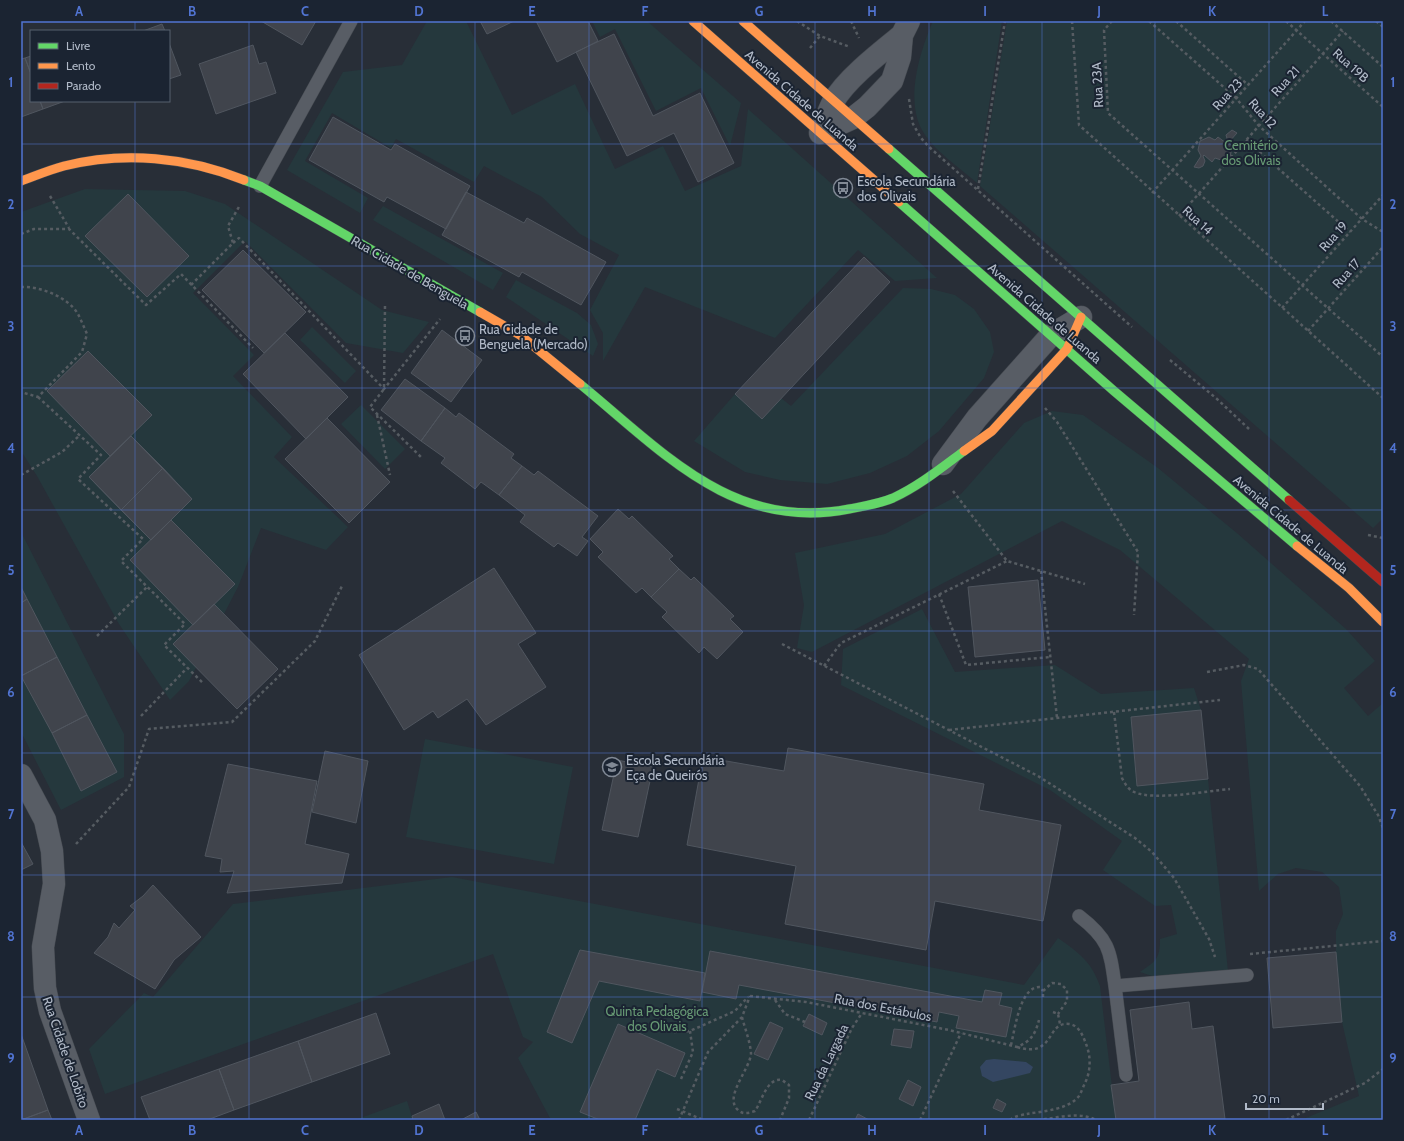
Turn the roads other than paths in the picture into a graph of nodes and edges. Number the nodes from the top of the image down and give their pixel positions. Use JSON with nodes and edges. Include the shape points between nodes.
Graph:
{"nodes":[{"id":1,"x":351,"y":21,"type":"edge"},
{"id":2,"x":693,"y":21,"type":"edge"},
{"id":3,"x":743,"y":21,"type":"edge"},
{"id":4,"x":905,"y":28,"type":"edge"},
{"id":5,"x":834,"y":101,"type":"junction"},
{"id":6,"x":853,"y":118,"type":"junction"},
{"id":7,"x":820,"y":133,"type":"junction"},
{"id":8,"x":21,"y":181,"type":"edge"},
{"id":9,"x":260,"y":186,"type":"junction"},
{"id":10,"x":1081,"y":317,"type":"junction"},
{"id":11,"x":1059,"y":342,"type":"junction"},
{"id":12,"x":938,"y":471,"type":"joint"},
{"id":13,"x":1383,"y":582,"type":"edge"},
{"id":14,"x":1383,"y":622,"type":"edge"},
{"id":15,"x":21,"y":775,"type":"edge"},
{"id":16,"x":1079,"y":916,"type":"dead end"},
{"id":17,"x":1247,"y":975,"type":"dead end"},
{"id":18,"x":1115,"y":986,"type":"junction"},
{"id":19,"x":1126,"y":1075,"type":"dead end"},
{"id":20,"x":89,"y":1120,"type":"edge"}],
"edges":[{"from":1,"to":9,"type":"lane"},
{"from":2,"to":7,"type":"main road","name":"Avenida Cidade de Luanda"},
{"from":3,"to":5,"type":"main road","name":"Avenida Cidade de Luanda"},
{"from":4,"to":5,"type":"street","via":[[872,59]]},
{"from":4,"to":6,"type":"street","via":[[900,57],[892,81]]},
{"from":5,"to":6,"type":"main road","name":"Avenida Cidade de Luanda"},
{"from":5,"to":7,"type":"street"},
{"from":6,"to":7,"type":"street"},
{"from":6,"to":10,"type":"main road","name":"Avenida Cidade de Luanda"},
{"from":7,"to":11,"type":"main road","name":"Avenida Cidade de Luanda"},
{"from":8,"to":9,"type":"main road","name":"Rua Cidade de Benguela","via":[[64,166],[89,161],[138,158],[188,163]]},
{"from":9,"to":12,"type":"main road","name":"Rua Cidade de Benguela","via":[[520,335],[689,473],[735,498],[780,511],[814,514],[840,511],[892,498]]},
{"from":10,"to":11,"type":"street","name":"Rua Cidade de Benguela"},
{"from":10,"to":13,"type":"main road","name":"Avenida Cidade de Luanda"},
{"from":11,"to":12,"type":"street","name":"Rua Cidade de Benguela","via":[[977,418]]},
{"from":11,"to":14,"type":"main road","name":"Avenida Cidade de Luanda","via":[[1242,501],[1349,588]]},
{"from":15,"to":20,"type":"street","name":"Rua Cidade de Lobito","via":[[45,820],[54,868],[43,947],[45,988],[50,1011]]},
{"from":16,"to":18,"type":"lane","via":[[1103,938],[1109,950]]},
{"from":17,"to":18,"type":"lane"},
{"from":18,"to":19,"type":"lane"}]}
